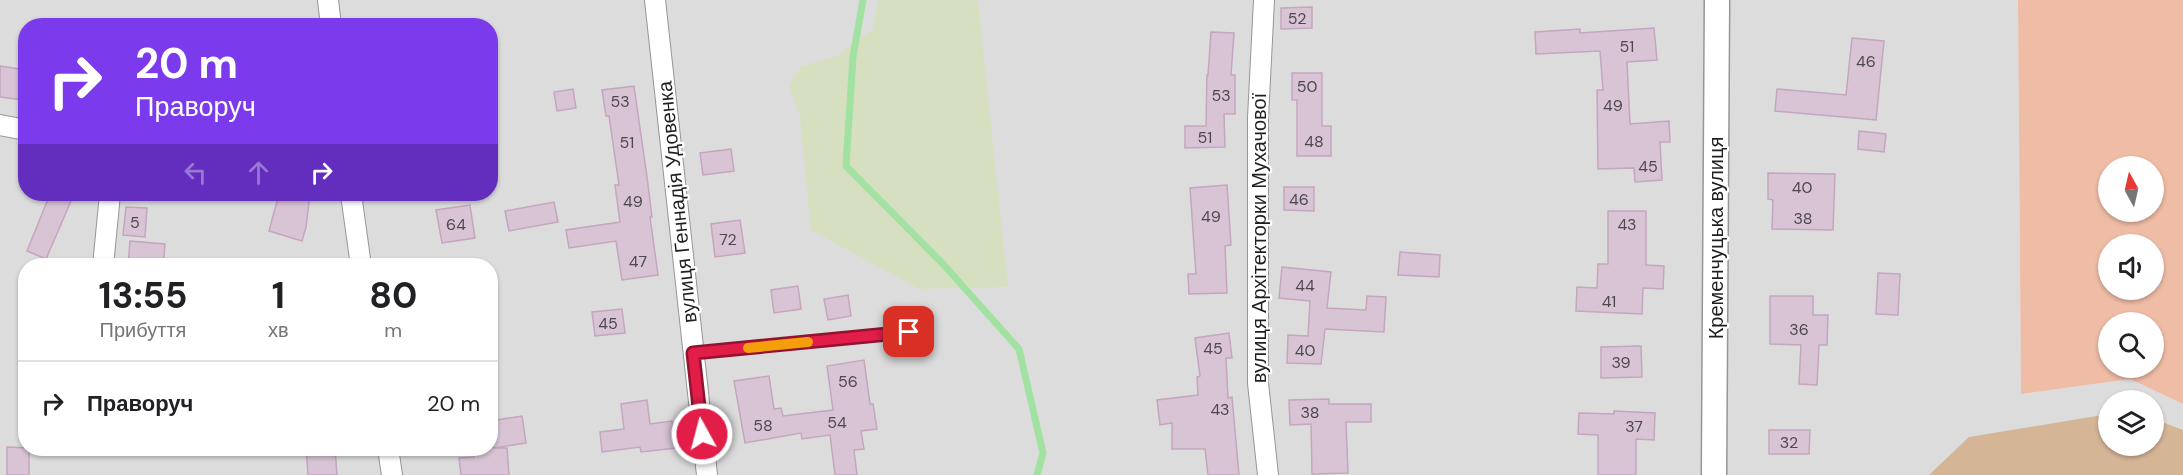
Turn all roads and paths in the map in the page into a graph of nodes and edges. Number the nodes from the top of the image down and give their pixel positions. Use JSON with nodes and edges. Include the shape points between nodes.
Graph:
{"nodes":[{"id":1,"x":328,"y":0,"type":"edge"},
{"id":2,"x":656,"y":0,"type":"edge"},
{"id":3,"x":1264,"y":0,"type":"edge"},
{"id":4,"x":1717,"y":0,"type":"edge"},
{"id":5,"x":330,"y":18,"type":"edge"},
{"id":6,"x":0,"y":125,"type":"edge"},
{"id":7,"x":18,"y":128,"type":"edge"},
{"id":8,"x":109,"y":201,"type":"edge"},
{"id":9,"x":352,"y":201,"type":"edge"},
{"id":10,"x":104,"y":258,"type":"edge"},
{"id":11,"x":360,"y":258,"type":"edge"},
{"id":12,"x":909,"y":332,"type":"dead end"},
{"id":13,"x":693,"y":353,"type":"junction"},
{"id":14,"x":389,"y":456,"type":"edge"},
{"id":15,"x":392,"y":475,"type":"edge"},
{"id":16,"x":707,"y":475,"type":"edge"},
{"id":17,"x":1268,"y":475,"type":"edge"},
{"id":18,"x":1714,"y":475,"type":"edge"}],
"edges":[{"from":1,"to":5,"type":"street"},
{"from":2,"to":13,"type":"street","name":"вулиця Геннадія Удовенка"},
{"from":3,"to":17,"type":"street","name":"вулиця Архітекторки Мухачової","via":[[1258,118],[1258,383]]},
{"from":4,"to":18,"type":"street","name":"Кременчуцька вулиця"},
{"from":6,"to":7,"type":"street"},
{"from":8,"to":10,"type":"street"},
{"from":9,"to":11,"type":"street"},
{"from":12,"to":13,"type":"lane"},
{"from":13,"to":16,"type":"street","name":"вулиця Геннадія Удовенка"},
{"from":14,"to":15,"type":"street"}]}
